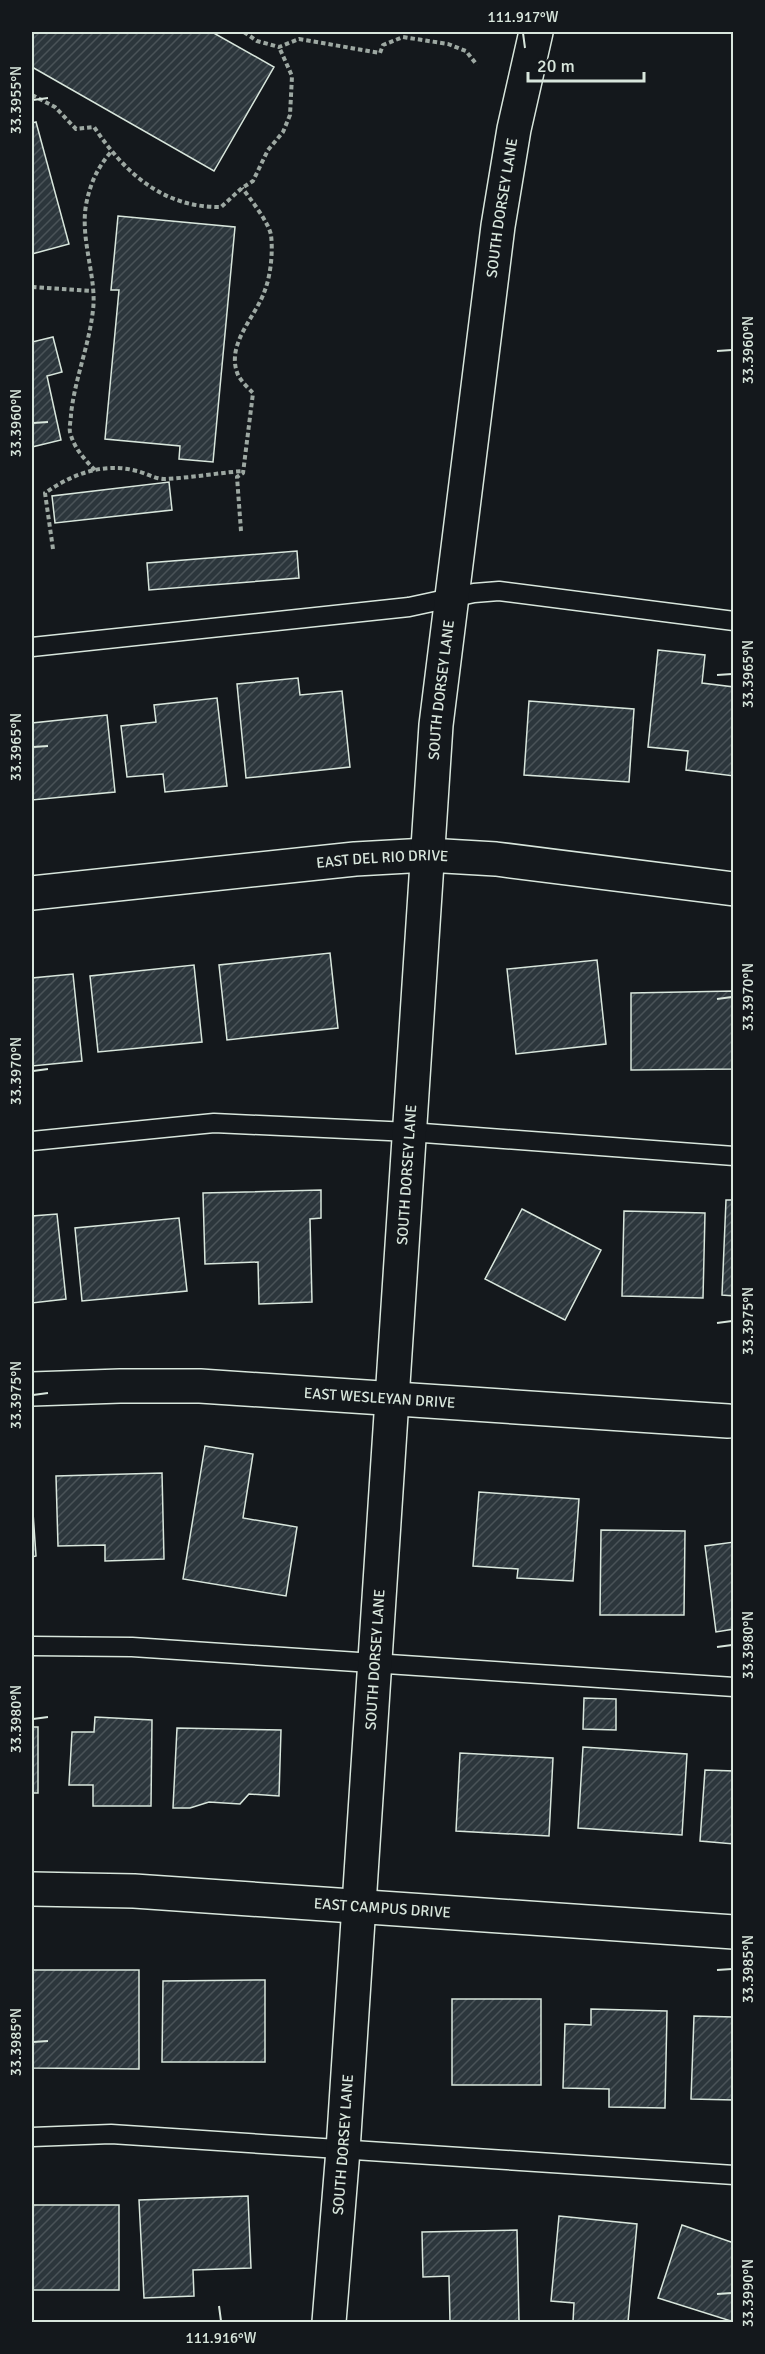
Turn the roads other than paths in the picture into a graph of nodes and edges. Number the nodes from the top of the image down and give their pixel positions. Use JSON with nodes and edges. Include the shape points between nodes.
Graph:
{"nodes":[{"id":1,"x":536,"y":32,"type":"edge"},
{"id":2,"x":452,"y":599,"type":"junction"},
{"id":3,"x":734,"y":621,"type":"edge"},
{"id":4,"x":32,"y":647,"type":"edge"},
{"id":5,"x":427,"y":855,"type":"junction"},
{"id":6,"x":734,"y":889,"type":"edge"},
{"id":7,"x":32,"y":893,"type":"edge"},
{"id":8,"x":410,"y":1132,"type":"junction"},
{"id":9,"x":32,"y":1141,"type":"edge"},
{"id":10,"x":734,"y":1156,"type":"edge"},
{"id":11,"x":32,"y":1389,"type":"edge"},
{"id":12,"x":391,"y":1398,"type":"junction"},
{"id":13,"x":728,"y":1421,"type":"dead end"},
{"id":14,"x":32,"y":1646,"type":"edge"},
{"id":15,"x":375,"y":1663,"type":"junction"},
{"id":16,"x":734,"y":1686,"type":"edge"},
{"id":17,"x":32,"y":1889,"type":"edge"},
{"id":18,"x":359,"y":1906,"type":"junction"},
{"id":19,"x":734,"y":1932,"type":"edge"},
{"id":20,"x":32,"y":2137,"type":"edge"},
{"id":21,"x":343,"y":2150,"type":"junction"},
{"id":22,"x":734,"y":2175,"type":"edge"},
{"id":23,"x":329,"y":2322,"type":"edge"}],
"edges":[{"from":1,"to":2,"type":"street","name":"SOUTH DORSEY LANE","via":[[498,226]]},
{"from":2,"to":3,"type":"lane","via":[[499,591]]},
{"from":2,"to":4,"type":"lane","via":[[406,608]]},
{"from":2,"to":5,"type":"street","name":"SOUTH DORSEY LANE","via":[[436,725]]},
{"from":5,"to":6,"type":"street","name":"EAST DEL RIO DRIVE","via":[[496,859]]},
{"from":5,"to":7,"type":"street","name":"EAST DEL RIO DRIVE"},
{"from":5,"to":8,"type":"street","name":"SOUTH DORSEY LANE"},
{"from":8,"to":9,"type":"lane","via":[[214,1122]]},
{"from":8,"to":10,"type":"lane"},
{"from":8,"to":12,"type":"street","name":"SOUTH DORSEY LANE"},
{"from":11,"to":12,"type":"street","name":"EAST WESLEYAN DRIVE","via":[[200,1386]]},
{"from":12,"to":13,"type":"street","name":"EAST WESLEYAN DRIVE"},
{"from":12,"to":15,"type":"street","name":"SOUTH DORSEY LANE"},
{"from":14,"to":15,"type":"lane","via":[[132,1647]]},
{"from":15,"to":16,"type":"lane"},
{"from":15,"to":18,"type":"street","name":"SOUTH DORSEY LANE"},
{"from":17,"to":18,"type":"street","name":"EAST CAMPUS DRIVE","via":[[134,1891]]},
{"from":18,"to":19,"type":"street","name":"EAST CAMPUS DRIVE"},
{"from":18,"to":21,"type":"street","name":"SOUTH DORSEY LANE"},
{"from":20,"to":21,"type":"lane","via":[[111,2134]]},
{"from":21,"to":22,"type":"lane"},
{"from":21,"to":23,"type":"street","name":"SOUTH DORSEY LANE"}]}
